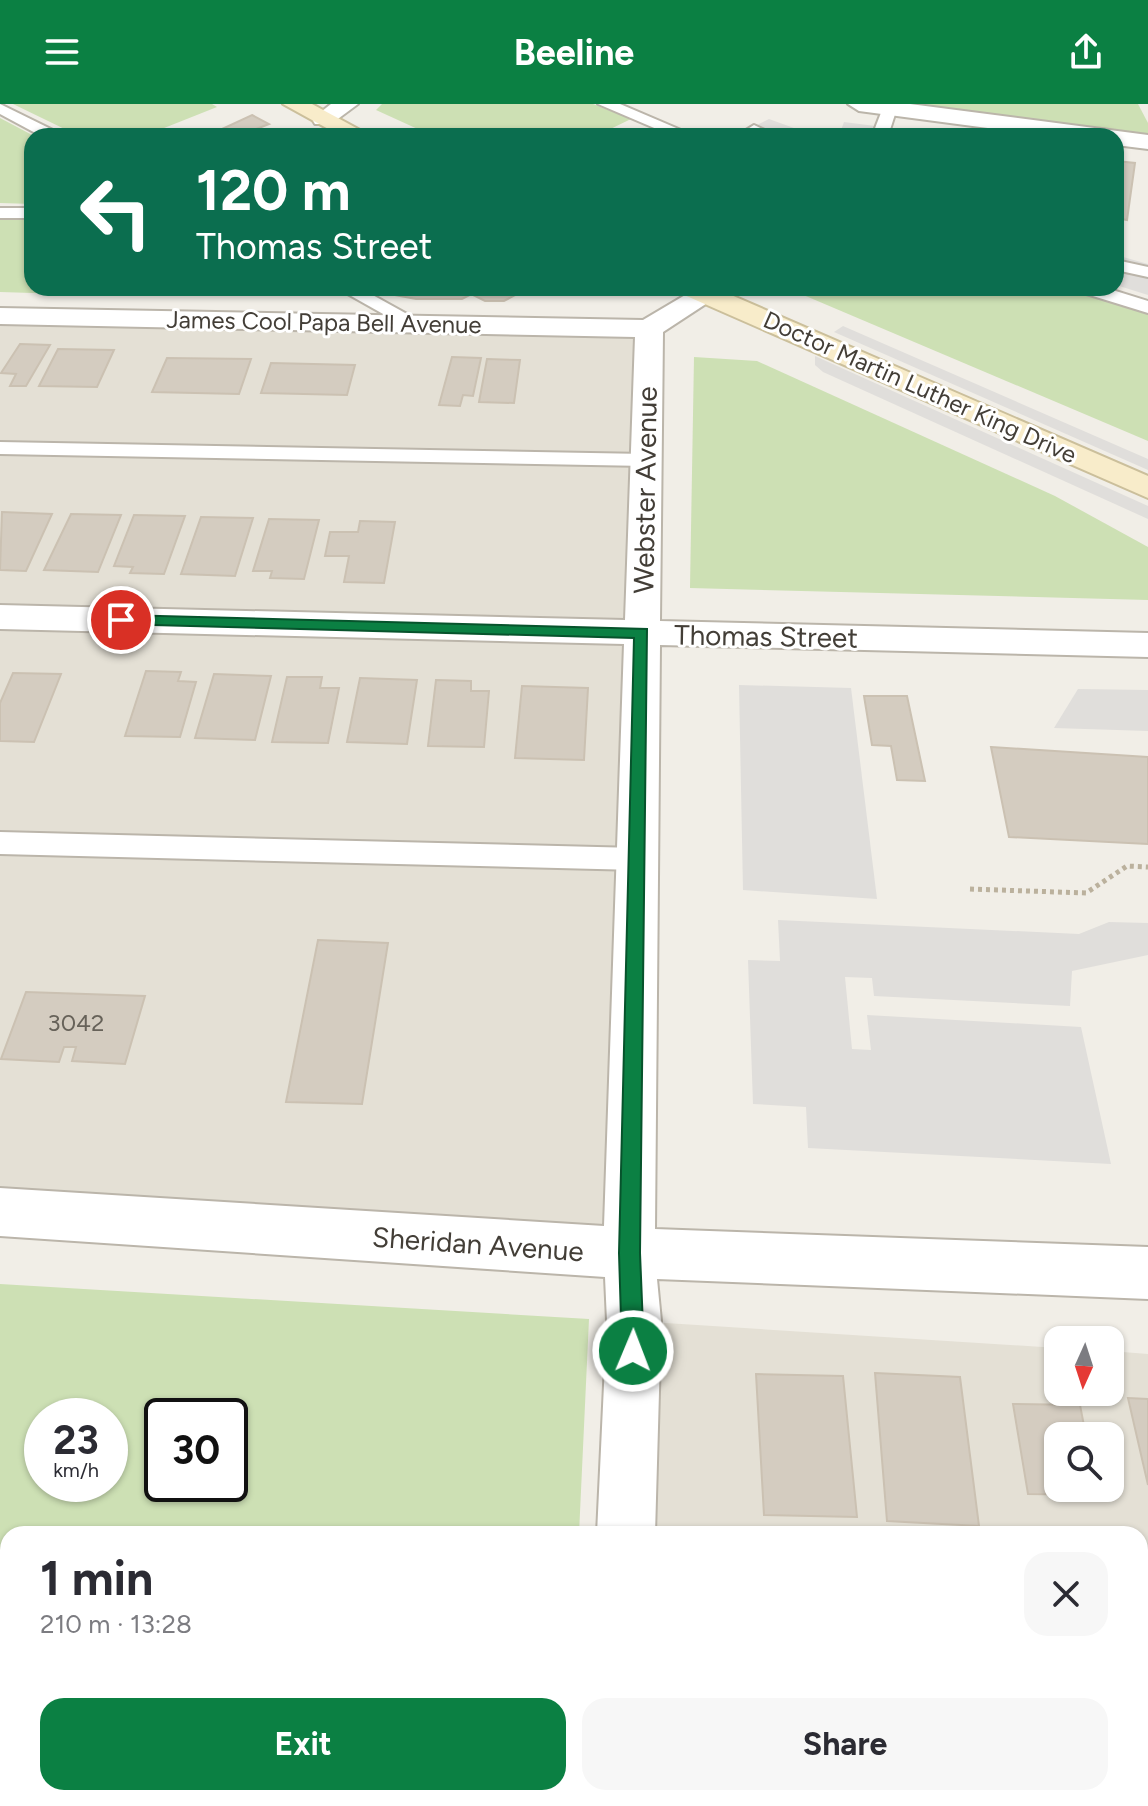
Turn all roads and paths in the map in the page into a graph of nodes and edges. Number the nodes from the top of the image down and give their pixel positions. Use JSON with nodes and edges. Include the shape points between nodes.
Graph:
{"nodes":[{"id":1,"x":294,"y":104,"type":"edge"},
{"id":2,"x":347,"y":104,"type":"edge"},
{"id":3,"x":606,"y":104,"type":"edge"},
{"id":4,"x":859,"y":104,"type":"edge"},
{"id":5,"x":0,"y":108,"type":"edge"},
{"id":6,"x":889,"y":108,"type":"junction"},
{"id":7,"x":323,"y":119,"type":"junction"},
{"id":8,"x":38,"y":128,"type":"edge"},
{"id":9,"x":342,"y":128,"type":"edge"},
{"id":10,"x":667,"y":128,"type":"edge"},
{"id":11,"x":883,"y":128,"type":"edge"},
{"id":12,"x":1040,"y":128,"type":"edge"},
{"id":13,"x":1124,"y":139,"type":"edge"},
{"id":14,"x":1148,"y":142,"type":"edge"},
{"id":15,"x":0,"y":213,"type":"edge"},
{"id":16,"x":24,"y":213,"type":"edge"},
{"id":17,"x":1124,"y":267,"type":"edge"},
{"id":18,"x":1148,"y":272,"type":"edge"},
{"id":19,"x":361,"y":296,"type":"edge"},
{"id":20,"x":693,"y":296,"type":"edge"},
{"id":21,"x":711,"y":296,"type":"edge"},
{"id":22,"x":1113,"y":296,"type":"edge"},
{"id":23,"x":1148,"y":307,"type":"edge"},
{"id":24,"x":0,"y":316,"type":"edge"},
{"id":25,"x":415,"y":324,"type":"junction"},
{"id":26,"x":649,"y":329,"type":"junction"},
{"id":27,"x":0,"y":448,"type":"edge"},
{"id":28,"x":646,"y":460,"type":"junction"},
{"id":29,"x":1148,"y":488,"type":"edge"},
{"id":30,"x":0,"y":617,"type":"edge"},
{"id":31,"x":642,"y":633,"type":"junction"},
{"id":32,"x":1148,"y":645,"type":"edge"},
{"id":33,"x":0,"y":843,"type":"edge"},
{"id":34,"x":637,"y":859,"type":"junction"},
{"id":35,"x":1148,"y":867,"type":"edge"},
{"id":36,"x":970,"y":889,"type":"dead end"},
{"id":37,"x":0,"y":1212,"type":"edge"},
{"id":38,"x":629,"y":1253,"type":"junction"},
{"id":39,"x":1148,"y":1273,"type":"edge"},
{"id":40,"x":626,"y":1526,"type":"edge"}],
"edges":[{"from":1,"to":7,"type":"main road"},
{"from":2,"to":7,"type":"street"},
{"from":3,"to":10,"type":"lane"},
{"from":4,"to":6,"type":"street"},
{"from":5,"to":8,"type":"lane"},
{"from":6,"to":11,"type":"lane"},
{"from":6,"to":12,"type":"street"},
{"from":7,"to":9,"type":"main road"},
{"from":13,"to":14,"type":"street"},
{"from":15,"to":16,"type":"lane"},
{"from":17,"to":18,"type":"lane"},
{"from":19,"to":25,"type":"lane"},
{"from":20,"to":26,"type":"street"},
{"from":21,"to":29,"type":"main road","name":"Doctor Martin Luther King Drive"},
{"from":22,"to":23,"type":"lane"},
{"from":24,"to":25,"type":"street","name":"James Cool Papa Bell Avenue"},
{"from":25,"to":26,"type":"street","name":"James Cool Papa Bell Avenue"},
{"from":26,"to":28,"type":"street","name":"Webster Avenue"},
{"from":27,"to":28,"type":"lane"},
{"from":28,"to":31,"type":"street","name":"Webster Avenue"},
{"from":30,"to":31,"type":"street","name":"Thomas Street"},
{"from":31,"to":32,"type":"street","name":"Thomas Street"},
{"from":31,"to":34,"type":"street","name":"Webster Avenue"},
{"from":33,"to":34,"type":"lane"},
{"from":34,"to":38,"type":"street","name":"Webster Avenue"},
{"from":35,"to":36,"type":"path","via":[[1127,866],[1086,893]]},
{"from":37,"to":38,"type":"street","name":"Sheridan Avenue"},
{"from":38,"to":39,"type":"street","name":"Sheridan Avenue"},
{"from":38,"to":40,"type":"street","name":"Webster Avenue","via":[[634,1321]]}]}
